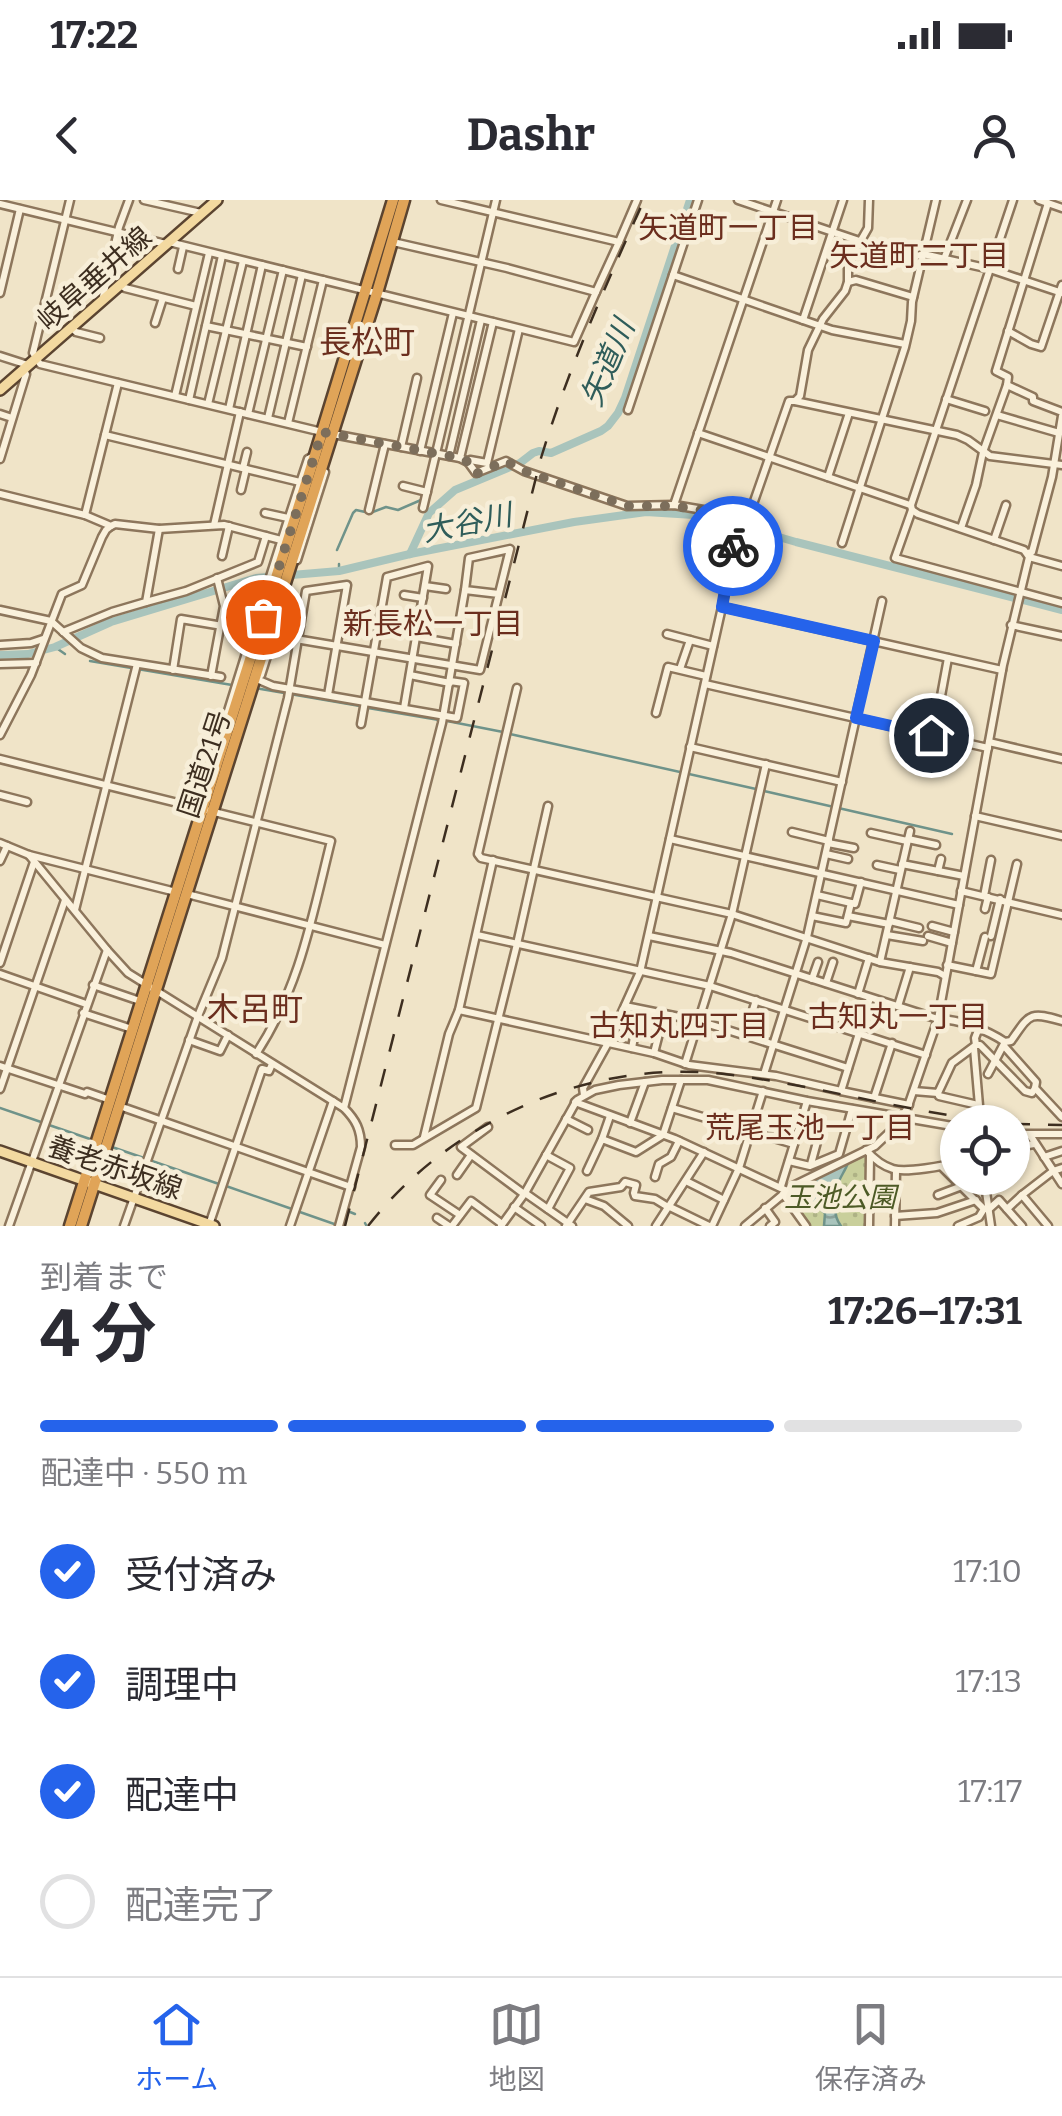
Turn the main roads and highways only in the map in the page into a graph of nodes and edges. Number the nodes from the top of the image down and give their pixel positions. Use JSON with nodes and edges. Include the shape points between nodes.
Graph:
{"nodes":[{"id":1,"x":217,"y":200,"type":"edge"},
{"id":2,"x":393,"y":200,"type":"edge"},
{"id":3,"x":404,"y":200,"type":"edge"},
{"id":4,"x":372,"y":292,"type":"junction"},
{"id":5,"x":0,"y":390,"type":"edge"},
{"id":6,"x":326,"y":433,"type":"junction"},
{"id":7,"x":285,"y":564,"type":"junction"},
{"id":8,"x":244,"y":687,"type":"junction"},
{"id":9,"x":207,"y":809,"type":"junction"},
{"id":10,"x":151,"y":988,"type":"junction"},
{"id":11,"x":0,"y":1151,"type":"edge"},
{"id":12,"x":90,"y":1182,"type":"junction"},
{"id":13,"x":211,"y":1225,"type":"edge"},
{"id":14,"x":70,"y":1226,"type":"edge"},
{"id":15,"x":81,"y":1226,"type":"edge"}],
"edges":[{"from":1,"to":5,"type":"main road","name":"岐阜垂井線"},
{"from":2,"to":4,"type":"highway","name":"国道21号"},
{"from":3,"to":4,"type":"highway","name":"国道21号"},
{"from":4,"to":6,"type":"highway","name":"国道21号"},
{"from":6,"to":7,"type":"highway","name":"国道21号"},
{"from":6,"to":7,"type":"highway","name":"国道21号","via":[[327,448]]},
{"from":7,"to":8,"type":"highway","name":"国道21号"},
{"from":8,"to":9,"type":"highway","name":"国道21号"},
{"from":8,"to":9,"type":"highway","name":"国道21号","via":[[238,729]]},
{"from":9,"to":10,"type":"highway","name":"国道21号"},
{"from":10,"to":12,"type":"highway","name":"国道21号"},
{"from":10,"to":12,"type":"highway","name":"国道21号","via":[[107,1100]]},
{"from":11,"to":12,"type":"main road","name":"養老赤坂線"},
{"from":12,"to":13,"type":"main road","name":"養老赤坂線"},
{"from":12,"to":14,"type":"highway","name":"国道21号"},
{"from":12,"to":15,"type":"highway","name":"国道21号"}]}
